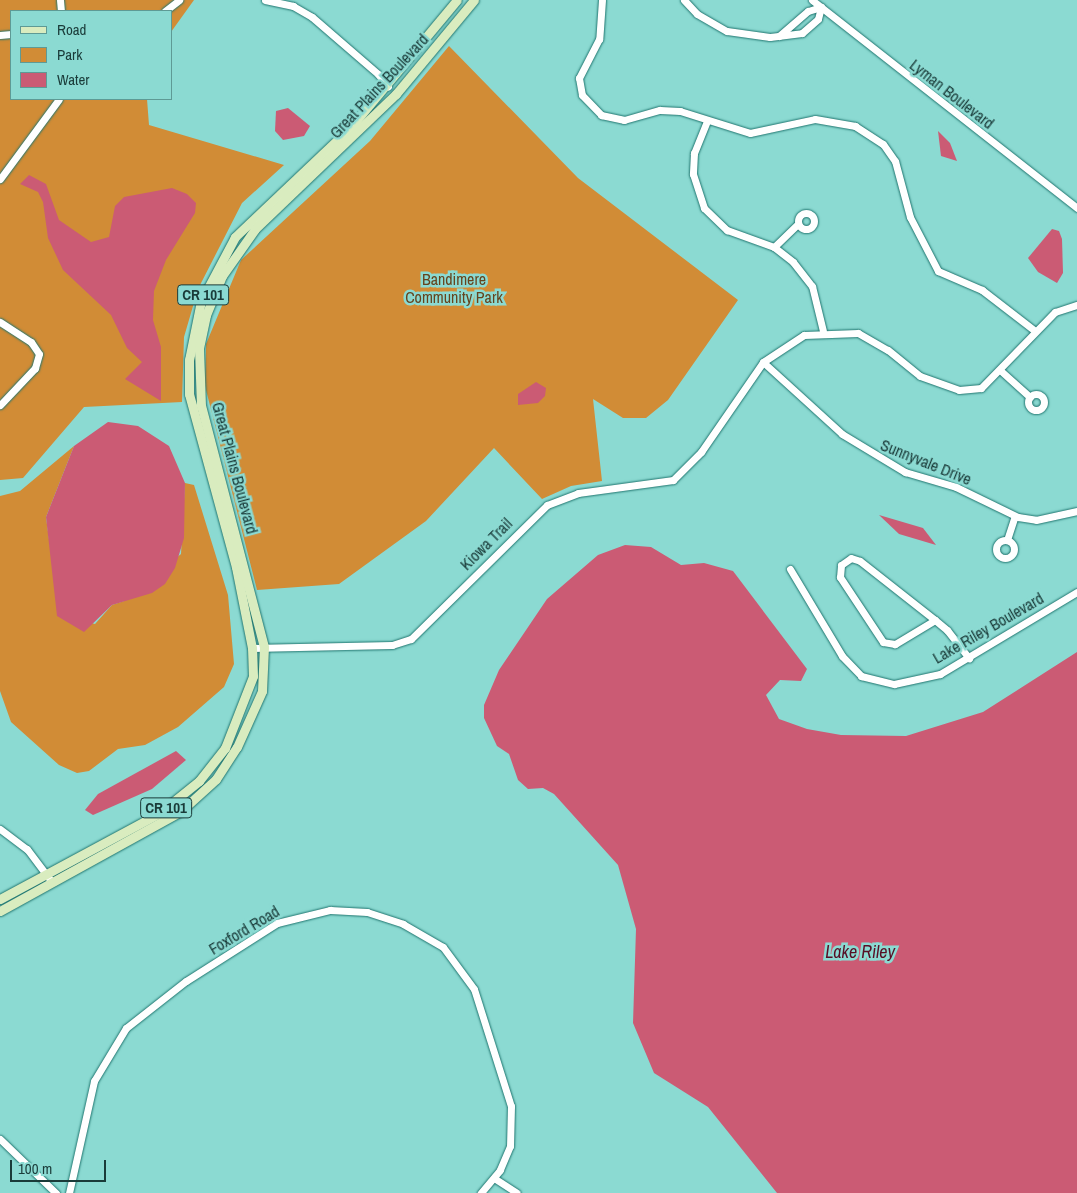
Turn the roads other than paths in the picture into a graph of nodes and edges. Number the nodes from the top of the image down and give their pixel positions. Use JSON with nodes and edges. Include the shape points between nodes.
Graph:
{"nodes":[{"id":1,"x":179,"y":0,"type":"edge"},
{"id":2,"x":264,"y":0,"type":"edge"},
{"id":3,"x":457,"y":0,"type":"edge"},
{"id":4,"x":474,"y":0,"type":"edge"},
{"id":5,"x":602,"y":0,"type":"edge"},
{"id":6,"x":684,"y":0,"type":"edge"},
{"id":7,"x":812,"y":0,"type":"edge"},
{"id":8,"x":294,"y":3,"type":"edge"},
{"id":9,"x":821,"y":7,"type":"junction"},
{"id":10,"x":166,"y":10,"type":"edge"},
{"id":11,"x":779,"y":36,"type":"junction"},
{"id":12,"x":388,"y":87,"type":"junction"},
{"id":13,"x":58,"y":100,"type":"edge"},
{"id":14,"x":707,"y":121,"type":"junction"},
{"id":15,"x":0,"y":179,"type":"edge"},
{"id":16,"x":1077,"y":208,"type":"edge"},
{"id":17,"x":798,"y":224,"type":"dead end"},
{"id":18,"x":774,"y":247,"type":"junction"},
{"id":19,"x":1077,"y":305,"type":"edge"},
{"id":20,"x":0,"y":322,"type":"edge"},
{"id":21,"x":1034,"y":330,"type":"junction"},
{"id":22,"x":823,"y":331,"type":"junction"},
{"id":23,"x":763,"y":362,"type":"junction"},
{"id":24,"x":1001,"y":371,"type":"junction"},
{"id":25,"x":1030,"y":397,"type":"dead end"},
{"id":26,"x":0,"y":405,"type":"edge"},
{"id":27,"x":1077,"y":511,"type":"edge"},
{"id":28,"x":1015,"y":516,"type":"junction"},
{"id":29,"x":1007,"y":540,"type":"dead end"},
{"id":30,"x":790,"y":570,"type":"dead end"},
{"id":31,"x":1077,"y":592,"type":"edge"},
{"id":32,"x":935,"y":620,"type":"junction"},
{"id":33,"x":264,"y":647,"type":"junction"},
{"id":34,"x":252,"y":648,"type":"junction"},
{"id":35,"x":969,"y":658,"type":"junction"},
{"id":36,"x":0,"y":829,"type":"edge"},
{"id":37,"x":46,"y":871,"type":"junction"},
{"id":38,"x":50,"y":880,"type":"junction"},
{"id":39,"x":0,"y":899,"type":"edge"},
{"id":40,"x":0,"y":910,"type":"edge"},
{"id":41,"x":0,"y":1139,"type":"edge"},
{"id":42,"x":494,"y":1178,"type":"junction"},
{"id":43,"x":56,"y":1193,"type":"edge"},
{"id":44,"x":69,"y":1193,"type":"edge"},
{"id":45,"x":480,"y":1193,"type":"edge"},
{"id":46,"x":517,"y":1193,"type":"edge"}],
"edges":[{"from":1,"to":10,"type":"street"},
{"from":2,"to":8,"type":"street"},
{"from":3,"to":12,"type":"main road","name":"Great Plains Boulevard","number":"CR 101"},
{"from":4,"to":33,"type":"main road","name":"Great Plains Boulevard","number":"CR 101","via":[[396,94],[255,229],[222,276],[206,315],[199,348],[201,406]]},
{"from":5,"to":14,"type":"street","via":[[599,39],[579,78],[582,94],[591,107],[600,115],[624,120],[660,110],[687,112]]},
{"from":6,"to":11,"type":"street","via":[[697,14],[727,31]]},
{"from":7,"to":9,"type":"street","name":"Lyman Boulevard"},
{"from":8,"to":12,"type":"street","via":[[331,32]]},
{"from":9,"to":11,"type":"street","via":[[808,11]]},
{"from":9,"to":11,"type":"street","via":[[818,18],[802,33]]},
{"from":9,"to":16,"type":"street","name":"Lyman Boulevard"},
{"from":12,"to":34,"type":"main road","name":"Great Plains Boulevard","number":"CR 101","via":[[235,237],[200,301],[192,331],[189,394],[236,567]]},
{"from":13,"to":15,"type":"street"},
{"from":14,"to":18,"type":"street","via":[[694,152],[693,174],[704,208],[727,230]]},
{"from":14,"to":21,"type":"street","via":[[750,133],[815,119],[837,121],[869,133],[894,161],[910,217],[938,271],[982,290]]},
{"from":17,"to":18,"type":"street"},
{"from":18,"to":22,"type":"street","via":[[812,286]]},
{"from":19,"to":21,"type":"street","via":[[1055,312]]},
{"from":20,"to":26,"type":"street","via":[[31,342],[39,354],[35,368]]},
{"from":21,"to":24,"type":"street"},
{"from":22,"to":23,"type":"street","name":"Kiowa Trail","via":[[787,343]]},
{"from":22,"to":24,"type":"street","via":[[870,339],[920,376],[959,390],[981,388]]},
{"from":23,"to":28,"type":"street","name":"Sunnyvale Drive","via":[[867,453]]},
{"from":23,"to":33,"type":"street","name":"Kiowa Trail","via":[[724,419],[674,480],[578,493],[547,505],[418,634],[402,644]]},
{"from":24,"to":25,"type":"street"},
{"from":27,"to":28,"type":"street","name":"Sunnyvale Drive","via":[[1036,520]]},
{"from":28,"to":29,"type":"street"},
{"from":30,"to":35,"type":"street","name":"Lake Riley Boulevard","via":[[842,656],[861,676],[894,684],[940,674]]},
{"from":31,"to":35,"type":"street","name":"Lake Riley Boulevard"},
{"from":32,"to":32,"type":"street","via":[[860,560],[851,558],[840,565],[840,576],[883,642],[895,644]]},
{"from":32,"to":35,"type":"street"},
{"from":33,"to":34,"type":"street","name":"Kiowa Trail"},
{"from":33,"to":38,"type":"main road","name":"Great Plains Boulevard","number":"CR 101","via":[[259,700],[216,778],[181,811]]},
{"from":34,"to":37,"type":"main road","name":"Great Plains Boulevard","number":"CR 101","via":[[253,676],[241,714],[225,748],[199,781],[158,814]]},
{"from":36,"to":37,"type":"street","via":[[27,849]]},
{"from":37,"to":38,"type":"street"},
{"from":37,"to":39,"type":"main road","name":"Great Plains Boulevard","number":"CR 101"},
{"from":38,"to":40,"type":"main road","name":"Great Plains Boulevard","number":"CR 101"},
{"from":41,"to":43,"type":"street"},
{"from":42,"to":44,"type":"street","name":"Foxford Road","via":[[510,1146],[511,1106],[488,1026],[461,966],[443,948],[381,914],[330,910],[277,923],[186,981],[126,1028],[94,1081]]},
{"from":42,"to":45,"type":"street","name":"Foxford Road"},
{"from":42,"to":46,"type":"street"}]}
